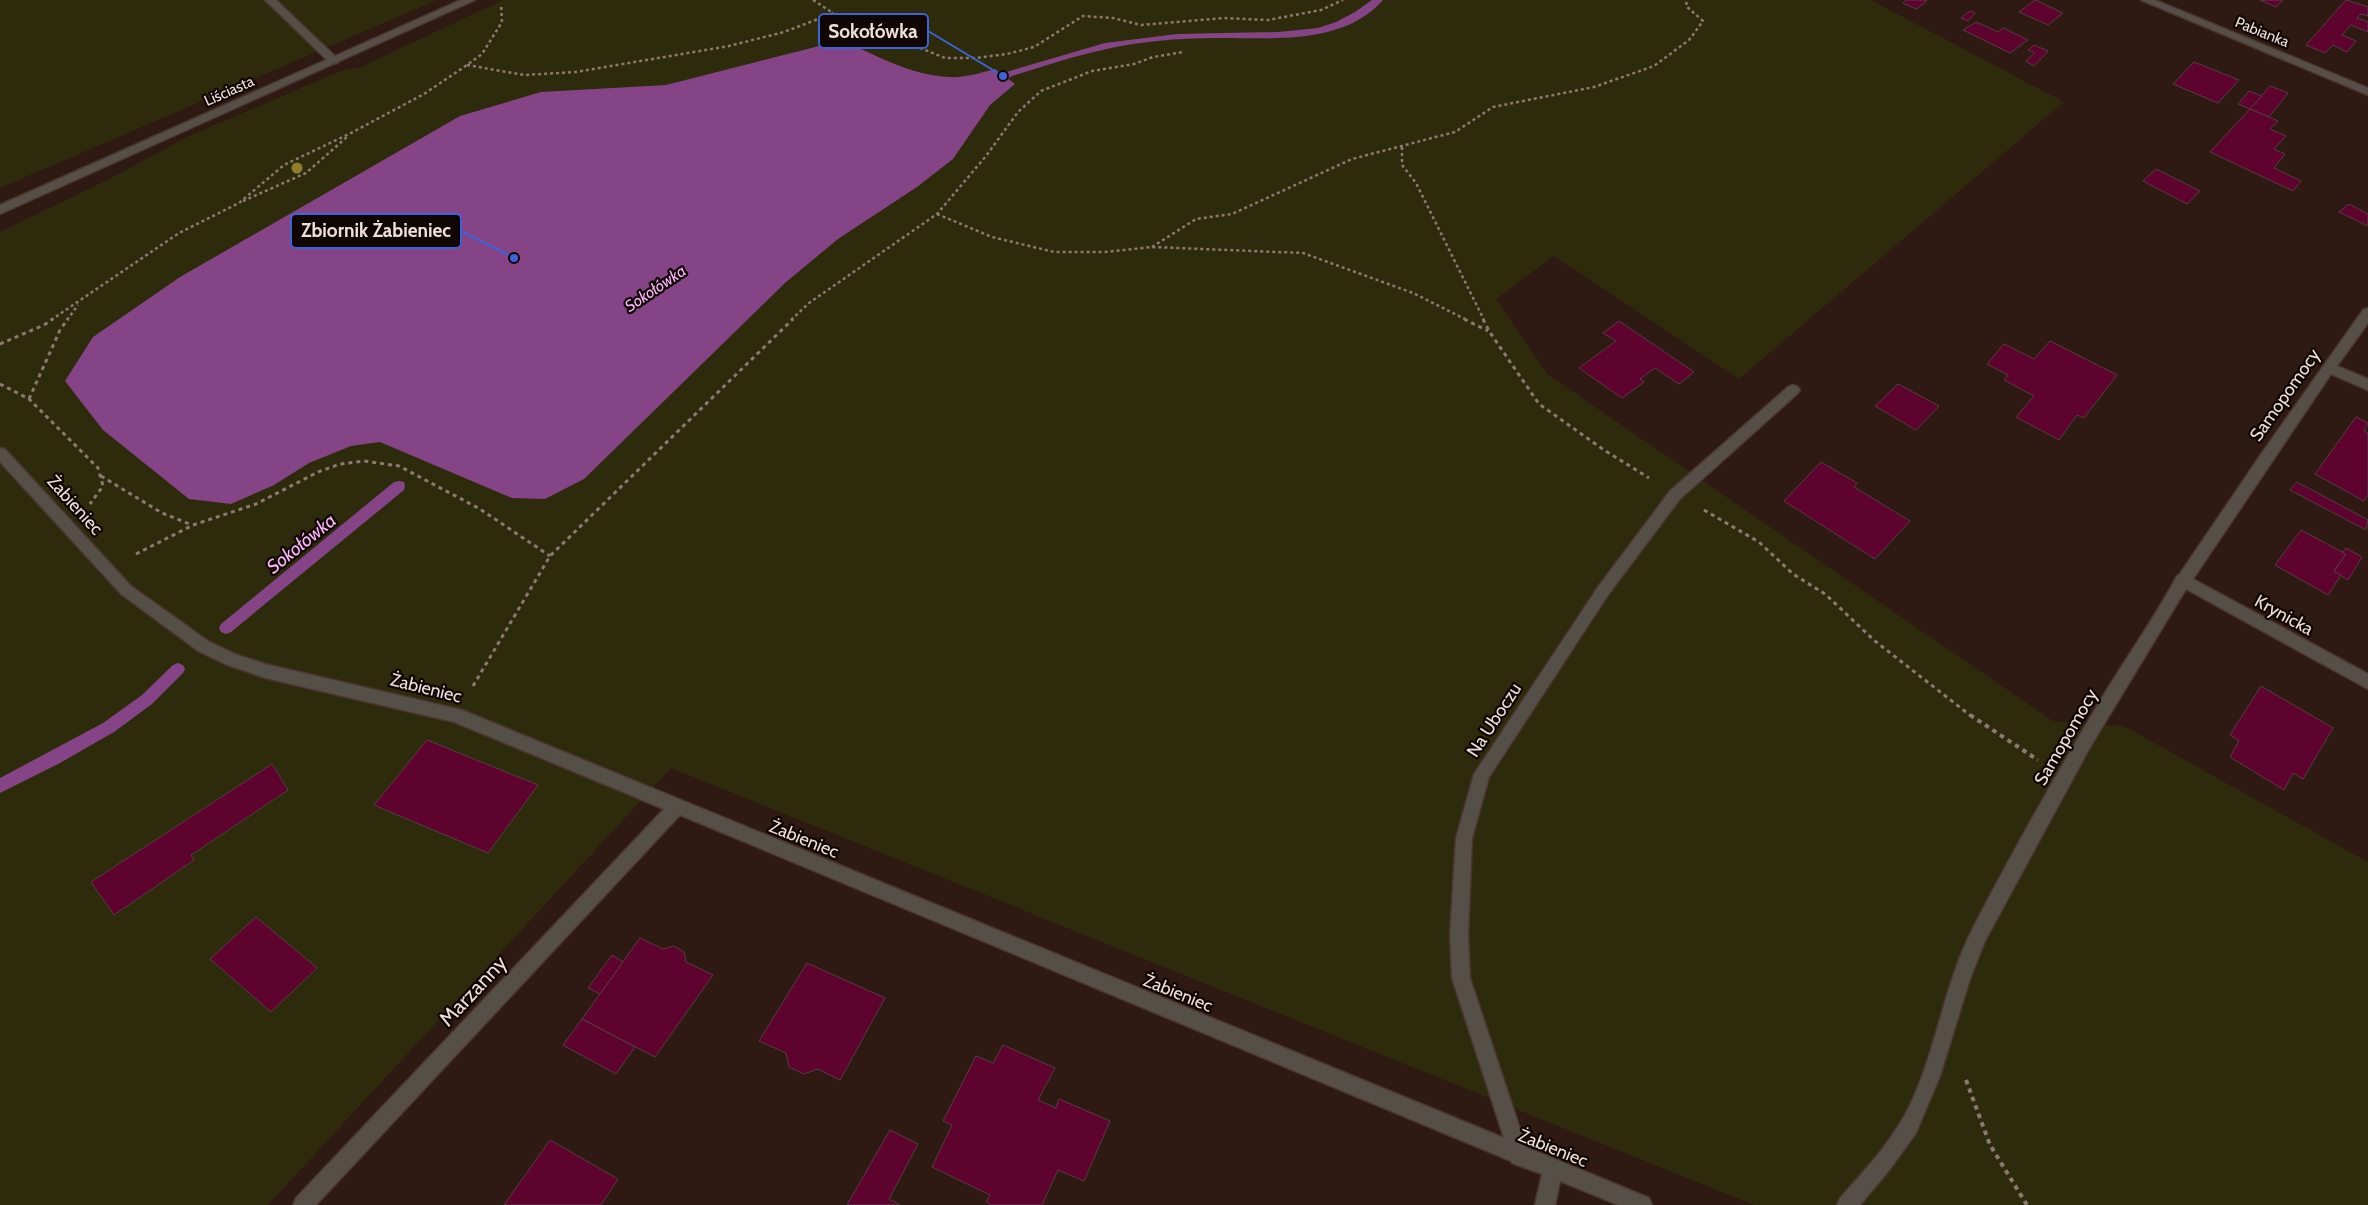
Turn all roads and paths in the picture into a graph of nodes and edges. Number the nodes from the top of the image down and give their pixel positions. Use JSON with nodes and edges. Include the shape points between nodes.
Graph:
{"nodes":[{"id":1,"x":270,"y":0,"type":"edge"},
{"id":2,"x":470,"y":0,"type":"edge"},
{"id":3,"x":500,"y":0,"type":"edge"},
{"id":4,"x":813,"y":0,"type":"edge"},
{"id":5,"x":1343,"y":0,"type":"edge"},
{"id":6,"x":1687,"y":0,"type":"edge"},
{"id":7,"x":2146,"y":0,"type":"edge"},
{"id":8,"x":834,"y":13,"type":"junction"},
{"id":9,"x":1183,"y":52,"type":"dead end"},
{"id":10,"x":334,"y":61,"type":"junction"},
{"id":11,"x":467,"y":65,"type":"junction"},
{"id":12,"x":2368,"y":92,"type":"edge"},
{"id":13,"x":351,"y":133,"type":"junction"},
{"id":14,"x":1402,"y":147,"type":"junction"},
{"id":15,"x":239,"y":203,"type":"junction"},
{"id":16,"x":0,"y":210,"type":"edge"},
{"id":17,"x":937,"y":214,"type":"junction"},
{"id":18,"x":1152,"y":247,"type":"junction"},
{"id":19,"x":81,"y":301,"type":"junction"},
{"id":20,"x":2368,"y":313,"type":"edge"},
{"id":21,"x":1489,"y":331,"type":"junction"},
{"id":22,"x":0,"y":344,"type":"edge"},
{"id":23,"x":2328,"y":367,"type":"junction"},
{"id":24,"x":0,"y":384,"type":"edge"},
{"id":25,"x":2368,"y":385,"type":"edge"},
{"id":26,"x":1793,"y":390,"type":"dead end"},
{"id":27,"x":30,"y":399,"type":"junction"},
{"id":28,"x":0,"y":453,"type":"edge"},
{"id":29,"x":100,"y":475,"type":"junction"},
{"id":30,"x":1675,"y":495,"type":"junction"},
{"id":31,"x":62,"y":521,"type":"junction"},
{"id":32,"x":193,"y":525,"type":"junction"},
{"id":33,"x":550,"y":556,"type":"junction"},
{"id":34,"x":106,"y":569,"type":"junction"},
{"id":35,"x":2182,"y":580,"type":"junction"},
{"id":36,"x":2368,"y":682,"type":"edge"},
{"id":37,"x":456,"y":715,"type":"junction"},
{"id":38,"x":2065,"y":776,"type":"junction"},
{"id":39,"x":676,"y":808,"type":"junction"},
{"id":40,"x":1946,"y":1025,"type":"junction"},
{"id":41,"x":1520,"y":1156,"type":"junction"},
{"id":42,"x":1553,"y":1170,"type":"junction"},
{"id":43,"x":303,"y":1205,"type":"edge"},
{"id":44,"x":1545,"y":1205,"type":"edge"},
{"id":45,"x":1642,"y":1205,"type":"edge"},
{"id":46,"x":1847,"y":1205,"type":"edge"},
{"id":47,"x":2027,"y":1205,"type":"edge"}],
"edges":[{"from":1,"to":10,"type":"street"},
{"from":2,"to":10,"type":"street","name":"Liściasta"},
{"from":3,"to":11,"type":"path","via":[[502,22],[482,54]]},
{"from":4,"to":8,"type":"path"},
{"from":5,"to":8,"type":"path","via":[[1321,10],[1268,20],[1223,18],[1141,25],[1113,18],[1083,16],[1034,47],[976,58],[945,58]]},
{"from":6,"to":14,"type":"path","via":[[1686,6],[1702,21],[1689,40],[1654,66],[1594,87],[1493,107],[1455,132]]},
{"from":7,"to":12,"type":"street","name":"Pabianka"},
{"from":8,"to":11,"type":"path","via":[[732,44],[598,68],[532,75]]},
{"from":9,"to":17,"type":"path","via":[[1092,71],[1041,91],[1018,112]]},
{"from":10,"to":16,"type":"street","name":"Liściasta"},
{"from":11,"to":13,"type":"path","via":[[424,94]]},
{"from":13,"to":15,"type":"path","via":[[284,165]]},
{"from":13,"to":15,"type":"path","via":[[306,173]]},
{"from":14,"to":18,"type":"path","via":[[1352,159],[1232,214],[1196,219]]},
{"from":14,"to":21,"type":"path","via":[[1402,165],[1416,183]]},
{"from":15,"to":19,"type":"path","via":[[179,233]]},
{"from":17,"to":18,"type":"path","via":[[992,236],[1054,252],[1105,252]]},
{"from":17,"to":33,"type":"path","via":[[809,303]]},
{"from":18,"to":21,"type":"path","via":[[1303,253],[1413,293]]},
{"from":19,"to":22,"type":"path","via":[[44,325]]},
{"from":19,"to":27,"type":"path","via":[[60,330]]},
{"from":20,"to":23,"type":"street","name":"Samopomocy"},
{"from":21,"to":30,"type":"path","via":[[1539,404]]},
{"from":23,"to":25,"type":"street"},
{"from":23,"to":35,"type":"street","name":"Samopomocy"},
{"from":24,"to":27,"type":"path"},
{"from":26,"to":30,"type":"street","name":"Na Uboczu"},
{"from":27,"to":29,"type":"path","via":[[98,468]]},
{"from":28,"to":31,"type":"street","name":"Żabieniec"},
{"from":29,"to":31,"type":"path","via":[[103,486],[91,504]]},
{"from":29,"to":32,"type":"path","via":[[162,513]]},
{"from":30,"to":38,"type":"path","via":[[1759,542],[1793,574],[1825,594],[1875,641],[1978,721],[2008,743]]},
{"from":30,"to":41,"type":"street","name":"Na Uboczu","via":[[1603,591],[1482,774],[1464,838],[1458,935],[1461,978]]},
{"from":31,"to":34,"type":"street","name":"Żabieniec"},
{"from":32,"to":33,"type":"path","via":[[256,504],[318,472],[340,464],[364,461],[400,466],[480,509]]},
{"from":32,"to":34,"type":"path"},
{"from":33,"to":37,"type":"path"},
{"from":34,"to":37,"type":"street","name":"Żabieniec","via":[[161,618],[203,646],[230,659],[265,671]]},
{"from":35,"to":36,"type":"street","name":"Krynicka"},
{"from":35,"to":38,"type":"street","name":"Samopomocy"},
{"from":37,"to":39,"type":"street","name":"Żabieniec"},
{"from":38,"to":40,"type":"street","name":"Samopomocy","via":[[1968,958]]},
{"from":39,"to":41,"type":"street","name":"Żabieniec"},
{"from":39,"to":43,"type":"street","name":"Marzanny"},
{"from":40,"to":46,"type":"street","name":"Samopomocy","via":[[1915,1114],[1896,1147]]},
{"from":40,"to":47,"type":"path","via":[[1990,1145]]},
{"from":41,"to":42,"type":"street","name":"Żabieniec"},
{"from":42,"to":44,"type":"street"},
{"from":42,"to":45,"type":"street","name":"Żabieniec"}]}
